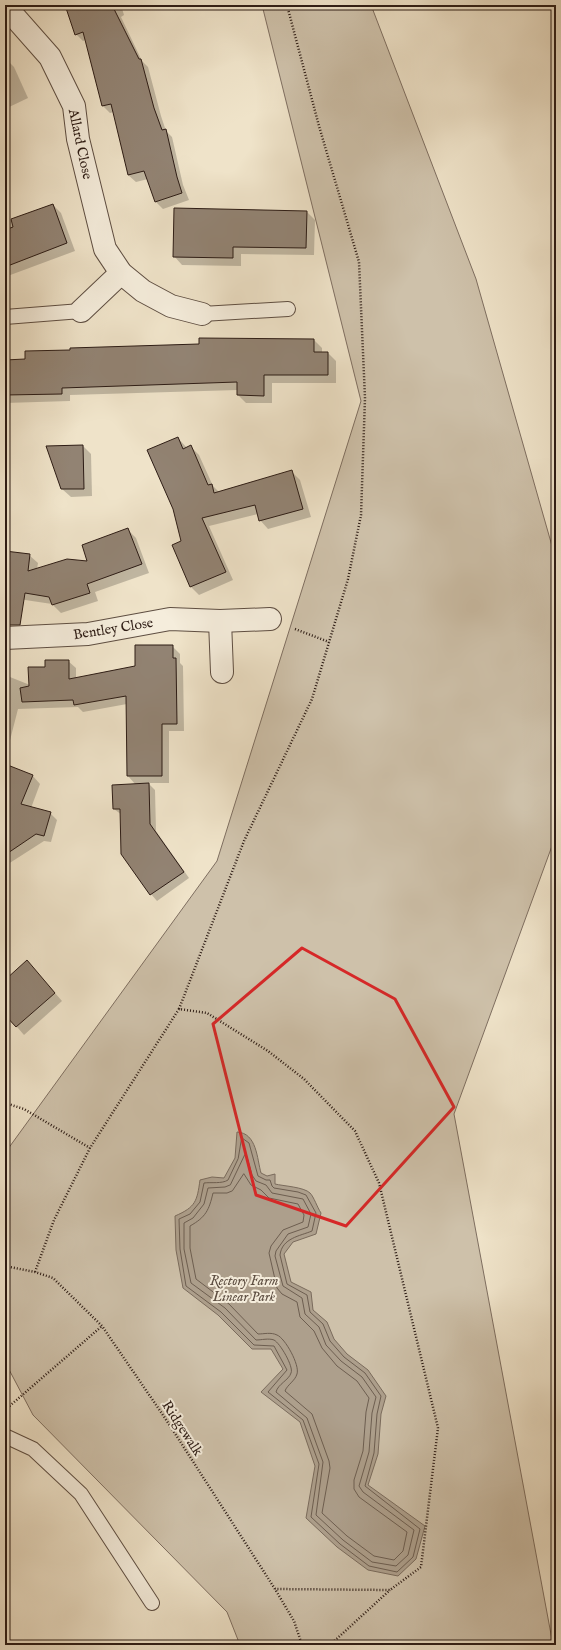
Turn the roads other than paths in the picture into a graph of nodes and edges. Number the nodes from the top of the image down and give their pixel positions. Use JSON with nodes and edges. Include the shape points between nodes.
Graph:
{"nodes":[{"id":1,"x":5,"y":6,"type":"edge"},
{"id":2,"x":121,"y":273,"type":"junction"},
{"id":3,"x":288,"y":309,"type":"dead end"},
{"id":4,"x":81,"y":311,"type":"joint"},
{"id":5,"x":202,"y":314,"type":"joint"},
{"id":6,"x":5,"y":317,"type":"edge"},
{"id":7,"x":270,"y":619,"type":"road end"},
{"id":8,"x":220,"y":620,"type":"junction"},
{"id":9,"x":5,"y":638,"type":"edge"},
{"id":10,"x":222,"y":672,"type":"dead end"},
{"id":11,"x":5,"y":1436,"type":"edge"},
{"id":12,"x":152,"y":1603,"type":"dead end"}],
"edges":[{"from":1,"to":2,"type":"street","name":"Allard Close","via":[[50,57],[74,106],[78,139],[105,249]]},
{"from":2,"to":4,"type":"street"},
{"from":2,"to":5,"type":"street","name":"Allard Close","via":[[143,291],[171,306]]},
{"from":3,"to":5,"type":"lane"},
{"from":4,"to":6,"type":"lane"},
{"from":7,"to":8,"type":"street","name":"Bentley Close"},
{"from":8,"to":9,"type":"street","name":"Bentley Close","via":[[170,619],[88,634]]},
{"from":8,"to":10,"type":"street"},
{"from":11,"to":12,"type":"lane","via":[[33,1449],[81,1494]]}]}
